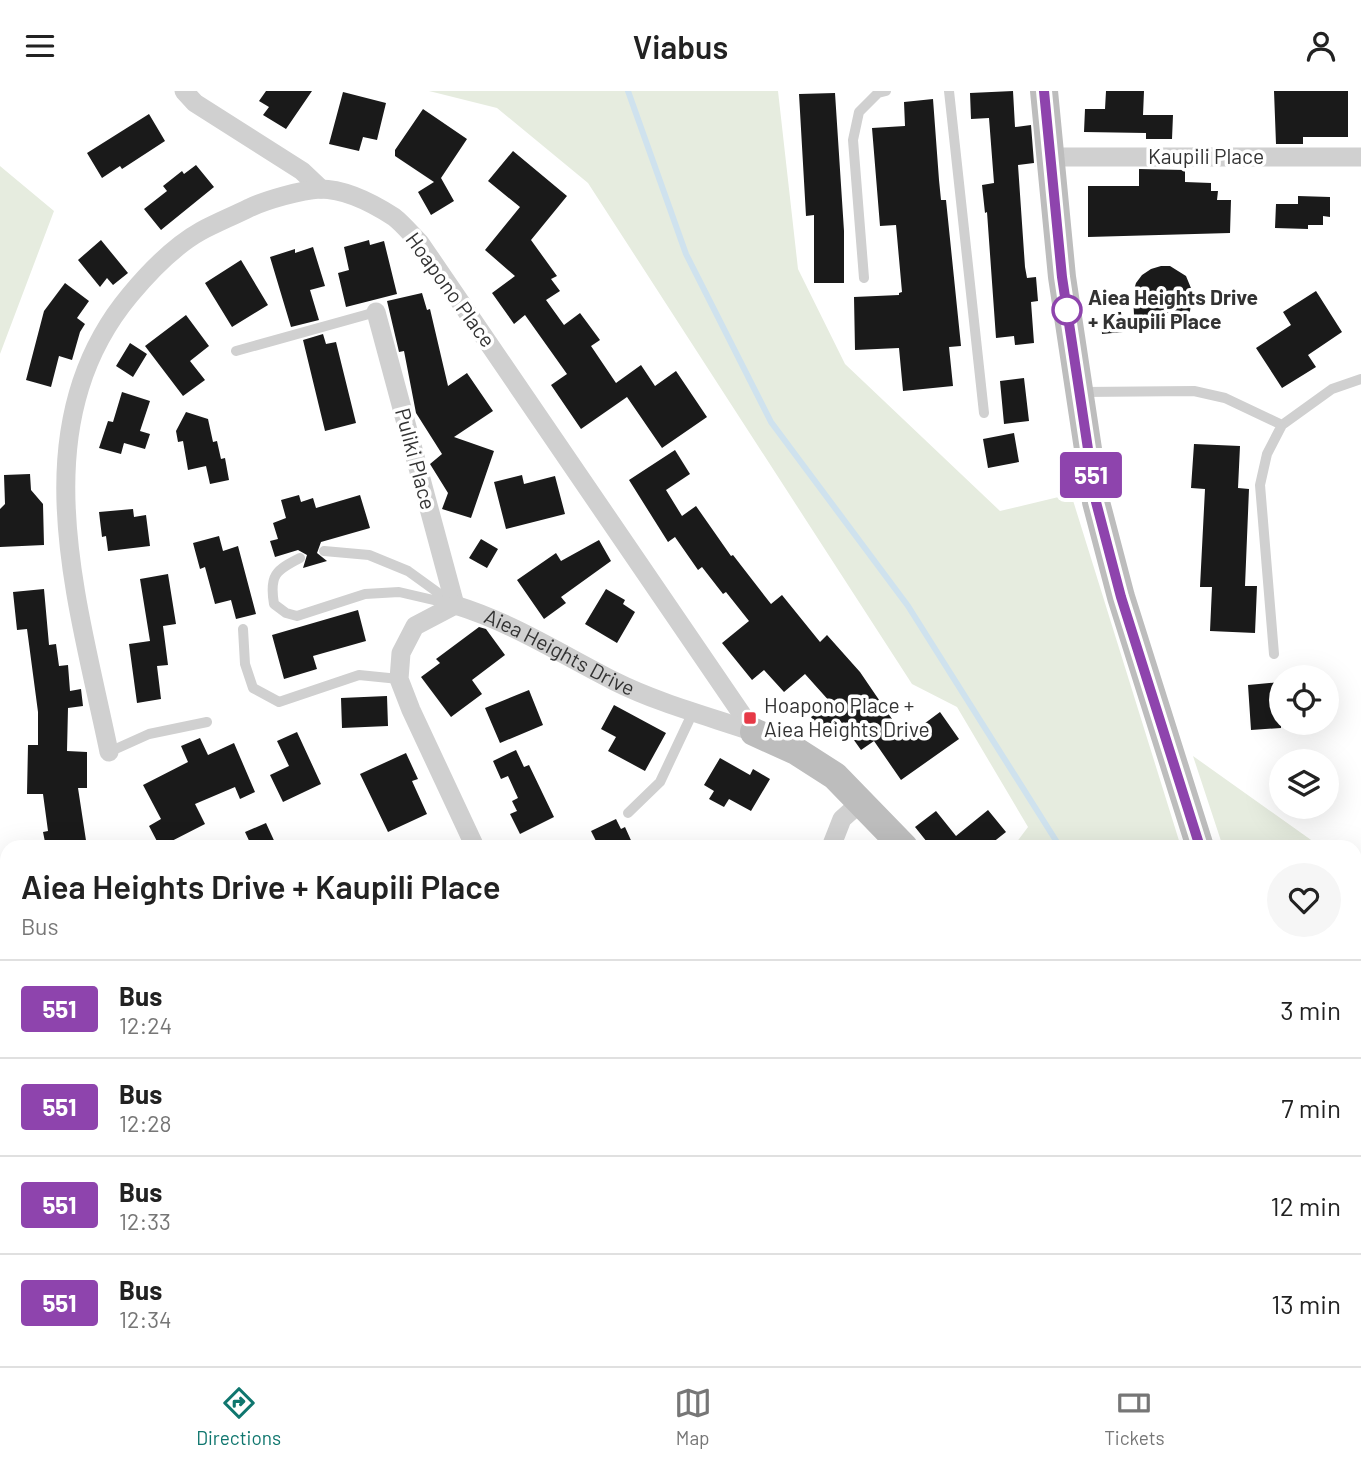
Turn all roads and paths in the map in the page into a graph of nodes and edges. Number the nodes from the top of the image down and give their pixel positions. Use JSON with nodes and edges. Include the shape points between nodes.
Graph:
{"nodes":[{"id":1,"x":184,"y":91,"type":"edge"},
{"id":2,"x":886,"y":91,"type":"edge"},
{"id":3,"x":949,"y":91,"type":"edge"},
{"id":4,"x":1044,"y":91,"type":"edge"},
{"id":5,"x":1050,"y":157,"type":"junction"},
{"id":6,"x":1361,"y":157,"type":"edge"},
{"id":7,"x":321,"y":189,"type":"junction"},
{"id":8,"x":864,"y":278,"type":"dead end"},
{"id":9,"x":376,"y":312,"type":"joint"},
{"id":10,"x":236,"y":351,"type":"dead end"},
{"id":11,"x":1361,"y":379,"type":"edge"},
{"id":12,"x":1079,"y":392,"type":"junction"},
{"id":13,"x":984,"y":413,"type":"dead end"},
{"id":14,"x":1282,"y":425,"type":"junction"},
{"id":15,"x":324,"y":551,"type":"dead end"},
{"id":16,"x":300,"y":558,"type":"dead end"},
{"id":17,"x":455,"y":605,"type":"junction"},
{"id":18,"x":243,"y":629,"type":"dead end"},
{"id":19,"x":1274,"y":654,"type":"dead end"},
{"id":20,"x":400,"y":679,"type":"junction"},
{"id":21,"x":693,"y":712,"type":"junction"},
{"id":22,"x":207,"y":722,"type":"dead end"},
{"id":23,"x":754,"y":731,"type":"junction"},
{"id":24,"x":109,"y":752,"type":"joint"},
{"id":25,"x":861,"y":802,"type":"junction"},
{"id":26,"x":628,"y":813,"type":"dead end"},
{"id":27,"x":472,"y":840,"type":"edge"},
{"id":28,"x":834,"y":840,"type":"edge"},
{"id":29,"x":897,"y":840,"type":"edge"},
{"id":30,"x":1198,"y":840,"type":"edge"}],
"edges":[{"from":1,"to":7,"type":"street","via":[[195,103],[302,171]]},
{"from":2,"to":8,"type":"lane","via":[[859,112],[852,140]]},
{"from":3,"to":13,"type":"lane"},
{"from":4,"to":5,"type":"street"},
{"from":5,"to":6,"type":"street","name":"Kaupili Place"},
{"from":5,"to":12,"type":"street"},
{"from":7,"to":23,"type":"street","name":"Hoapono Place","via":[[352,195],[395,218],[420,243]]},
{"from":7,"to":24,"type":"street","name":"Hoapono Place","via":[[265,201],[199,232],[149,272],[112,316],[88,361],[72,410],[65,502],[76,593]]},
{"from":9,"to":10,"type":"lane"},
{"from":9,"to":17,"type":"street","name":"Puliki Place"},
{"from":11,"to":14,"type":"lane","via":[[1332,389]]},
{"from":12,"to":14,"type":"lane","via":[[1194,391],[1225,398]]},
{"from":12,"to":30,"type":"street","via":[[1096,502],[1121,597]]},
{"from":14,"to":19,"type":"lane","via":[[1267,454],[1260,485]]},
{"from":15,"to":17,"type":"lane","via":[[369,555],[408,571]]},
{"from":16,"to":17,"type":"lane","via":[[273,578],[274,604],[286,613],[298,616],[365,594],[399,592]]},
{"from":17,"to":20,"type":"street","via":[[415,626],[401,653]]},
{"from":17,"to":21,"type":"street","name":"Aiea Heights Drive","via":[[483,614],[615,681]]},
{"from":18,"to":20,"type":"lane","via":[[245,664],[253,688],[279,702],[359,675]]},
{"from":20,"to":27,"type":"street"},
{"from":21,"to":23,"type":"street","name":"Aiea Heights Drive"},
{"from":21,"to":26,"type":"lane","via":[[660,782]]},
{"from":22,"to":24,"type":"lane","via":[[149,734]]},
{"from":23,"to":25,"type":"street","name":"Aiea Heights Drive","via":[[835,776]]},
{"from":25,"to":28,"type":"street","via":[[842,819]]},
{"from":25,"to":29,"type":"street","name":"Aiea Heights Drive"}]}
